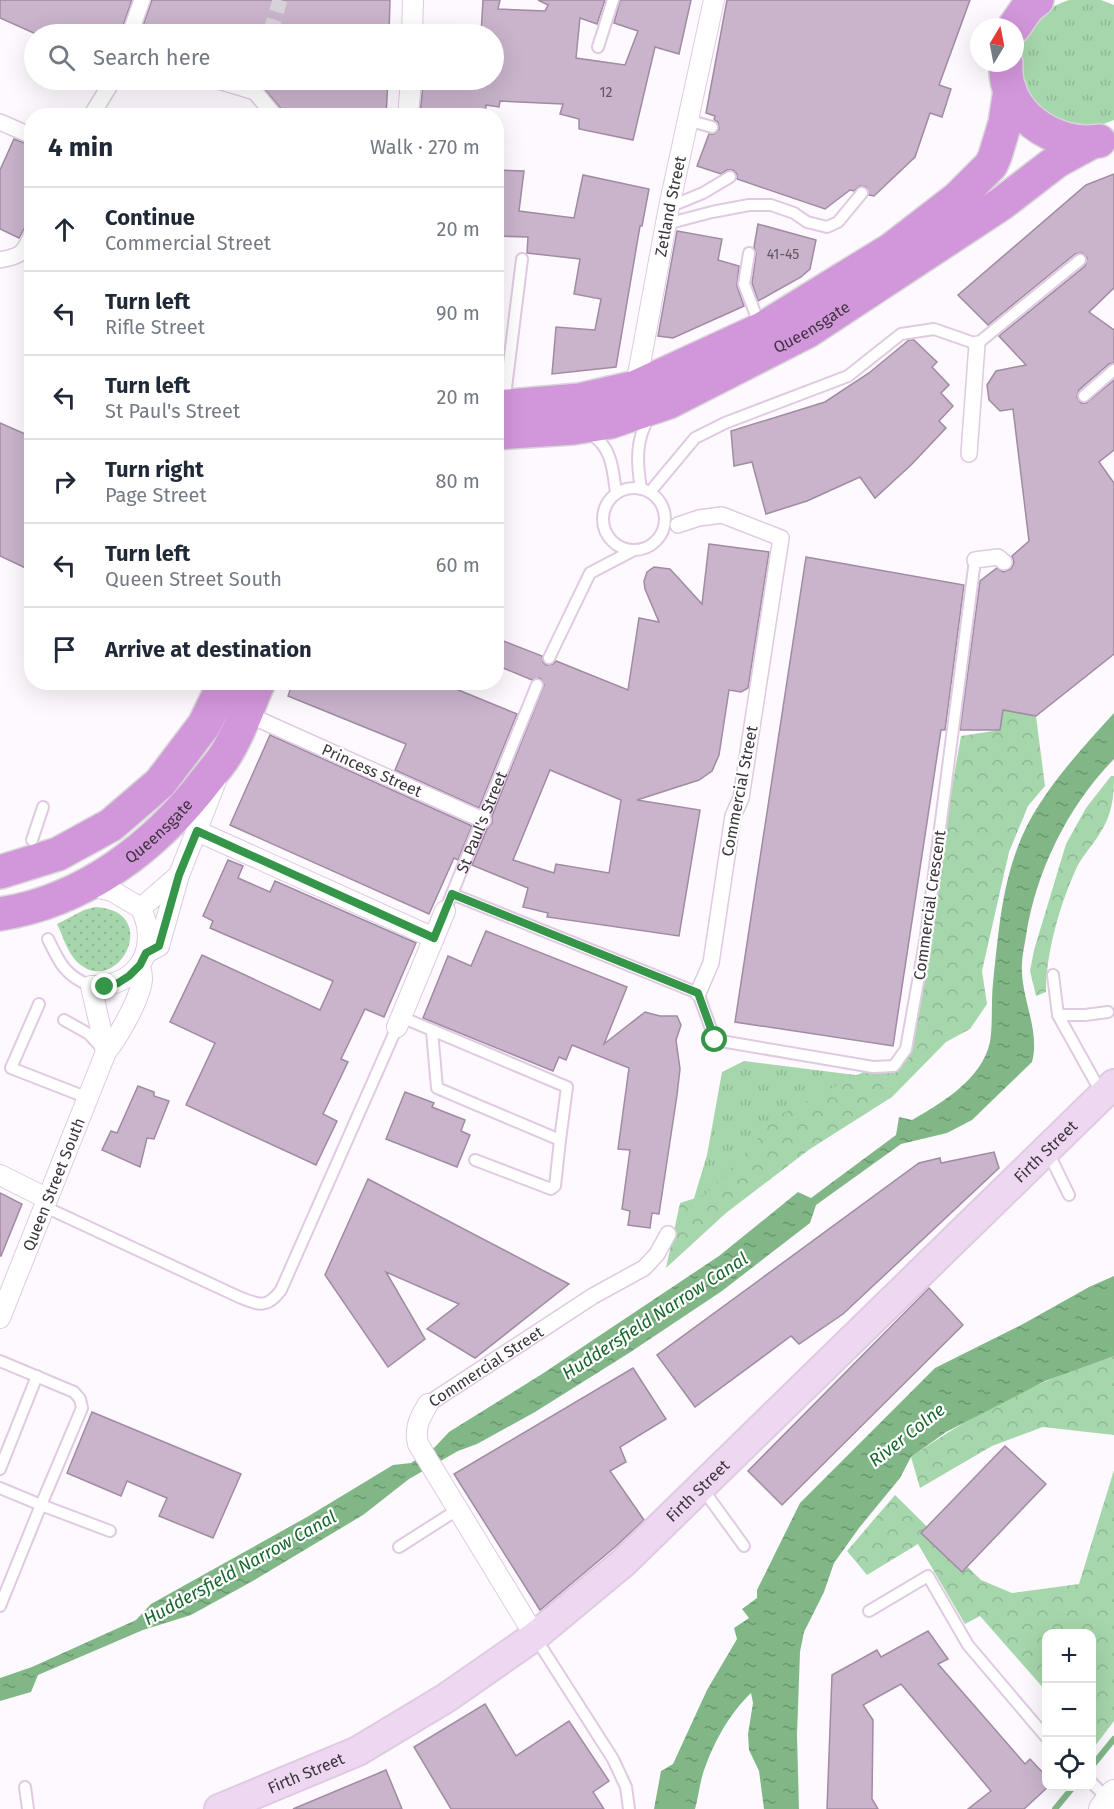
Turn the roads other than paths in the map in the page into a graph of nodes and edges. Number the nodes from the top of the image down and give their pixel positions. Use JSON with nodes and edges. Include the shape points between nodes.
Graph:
{"nodes":[{"id":1,"x":142,"y":0,"type":"edge"},
{"id":2,"x":413,"y":0,"type":"edge"},
{"id":3,"x":613,"y":0,"type":"edge"},
{"id":4,"x":714,"y":0,"type":"edge"},
{"id":5,"x":134,"y":24,"type":"edge"},
{"id":6,"x":412,"y":24,"type":"edge"},
{"id":7,"x":598,"y":47,"type":"dead end"},
{"id":8,"x":1008,"y":76,"type":"edge"},
{"id":9,"x":107,"y":90,"type":"edge"},
{"id":10,"x":248,"y":90,"type":"edge"},
{"id":11,"x":410,"y":90,"type":"edge"},
{"id":12,"x":96,"y":108,"type":"edge"},
{"id":13,"x":268,"y":108,"type":"edge"},
{"id":14,"x":409,"y":108,"type":"edge"},
{"id":15,"x":687,"y":120,"type":"junction"},
{"id":16,"x":0,"y":122,"type":"edge"},
{"id":17,"x":711,"y":127,"type":"dead end"},
{"id":18,"x":24,"y":132,"type":"edge"},
{"id":19,"x":1105,"y":140,"type":"edge"},
{"id":20,"x":730,"y":177,"type":"dead end"},
{"id":21,"x":862,"y":193,"type":"dead end"},
{"id":22,"x":669,"y":207,"type":"junction"},
{"id":23,"x":664,"y":231,"type":"junction"},
{"id":24,"x":24,"y":250,"type":"edge"},
{"id":25,"x":749,"y":253,"type":"dead end"},
{"id":26,"x":522,"y":259,"type":"dead end"},
{"id":27,"x":0,"y":260,"type":"edge"},
{"id":28,"x":1080,"y":260,"type":"dead end"},
{"id":29,"x":762,"y":329,"type":"junction"},
{"id":30,"x":978,"y":344,"type":"junction"},
{"id":31,"x":1114,"y":370,"type":"edge"},
{"id":32,"x":504,"y":382,"type":"edge"},
{"id":33,"x":1084,"y":396,"type":"dead end"},
{"id":34,"x":641,"y":403,"type":"junction"},
{"id":35,"x":504,"y":415,"type":"edge"},
{"id":36,"x":504,"y":417,"type":"edge"},
{"id":37,"x":573,"y":428,"type":"junction"},
{"id":38,"x":969,"y":454,"type":"dead end"},
{"id":39,"x":646,"y":490,"type":"junction"},
{"id":40,"x":616,"y":493,"type":"junction"},
{"id":41,"x":678,"y":525,"type":"dead end"},
{"id":42,"x":634,"y":550,"type":"junction"},
{"id":43,"x":975,"y":560,"type":"joint"},
{"id":44,"x":1004,"y":562,"type":"dead end"},
{"id":45,"x":549,"y":658,"type":"dead end"},
{"id":46,"x":537,"y":685,"type":"dead end"},
{"id":47,"x":221,"y":690,"type":"edge"},
{"id":48,"x":255,"y":690,"type":"edge"},
{"id":49,"x":260,"y":720,"type":"dead end"},
{"id":50,"x":226,"y":753,"type":"junction"},
{"id":51,"x":43,"y":807,"type":"dead end"},
{"id":52,"x":483,"y":820,"type":"junction"},
{"id":53,"x":197,"y":831,"type":"junction"},
{"id":54,"x":32,"y":840,"type":"dead end"},
{"id":55,"x":0,"y":872,"type":"edge"},
{"id":56,"x":179,"y":875,"type":"junction"},
{"id":57,"x":87,"y":885,"type":"junction"},
{"id":58,"x":449,"y":903,"type":"junction"},
{"id":59,"x":141,"y":908,"type":"junction"},
{"id":60,"x":0,"y":914,"type":"edge"},
{"id":61,"x":434,"y":938,"type":"junction"},
{"id":62,"x":48,"y":939,"type":"dead end"},
{"id":63,"x":143,"y":959,"type":"junction"},
{"id":64,"x":1053,"y":975,"type":"dead end"},
{"id":65,"x":118,"y":983,"type":"junction"},
{"id":66,"x":91,"y":986,"type":"junction"},
{"id":67,"x":698,"y":993,"type":"junction"},
{"id":68,"x":39,"y":1004,"type":"dead end"},
{"id":69,"x":1108,"y":1012,"type":"dead end"},
{"id":70,"x":1058,"y":1015,"type":"junction"},
{"id":71,"x":64,"y":1020,"type":"dead end"},
{"id":72,"x":399,"y":1022,"type":"junction"},
{"id":73,"x":432,"y":1031,"type":"junction"},
{"id":74,"x":111,"y":1045,"type":"junction"},
{"id":75,"x":1108,"y":1090,"type":"edge"},
{"id":76,"x":88,"y":1098,"type":"junction"},
{"id":77,"x":560,"y":1140,"type":"junction"},
{"id":78,"x":1047,"y":1149,"type":"junction"},
{"id":79,"x":476,"y":1160,"type":"dead end"},
{"id":80,"x":0,"y":1175,"type":"edge"},
{"id":81,"x":1069,"y":1195,"type":"dead end"},
{"id":82,"x":45,"y":1202,"type":"junction"},
{"id":83,"x":668,"y":1234,"type":"dead end"},
{"id":84,"x":0,"y":1318,"type":"edge"},
{"id":85,"x":0,"y":1361,"type":"edge"},
{"id":86,"x":37,"y":1376,"type":"junction"},
{"id":87,"x":428,"y":1404,"type":"joint"},
{"id":88,"x":0,"y":1469,"type":"edge"},
{"id":89,"x":702,"y":1487,"type":"junction"},
{"id":90,"x":0,"y":1488,"type":"edge"},
{"id":91,"x":41,"y":1505,"type":"junction"},
{"id":92,"x":458,"y":1510,"type":"junction"},
{"id":93,"x":110,"y":1531,"type":"dead end"},
{"id":94,"x":744,"y":1546,"type":"dead end"},
{"id":95,"x":399,"y":1547,"type":"dead end"},
{"id":96,"x":0,"y":1606,"type":"edge"},
{"id":97,"x":869,"y":1611,"type":"dead end"},
{"id":98,"x":535,"y":1636,"type":"junction"},
{"id":99,"x":1042,"y":1731,"type":"edge"},
{"id":100,"x":25,"y":1786,"type":"dead end"},
{"id":101,"x":28,"y":1809,"type":"edge"},
{"id":102,"x":219,"y":1809,"type":"edge"},
{"id":103,"x":629,"y":1809,"type":"edge"}],
"edges":[{"from":1,"to":5,"type":"street"},
{"from":2,"to":6,"type":"street"},
{"from":3,"to":7,"type":"lane"},
{"from":4,"to":15,"type":"street","name":"Zetland Street"},
{"from":8,"to":19,"type":"highway","via":[[1018,105],[1041,129],[1066,140]]},
{"from":8,"to":29,"type":"highway","name":"Queensgate","via":[[1005,123],[991,165],[958,198],[892,249]]},
{"from":9,"to":12,"type":"street"},
{"from":10,"to":13,"type":"street"},
{"from":11,"to":14,"type":"street"},
{"from":15,"to":17,"type":"lane"},
{"from":15,"to":22,"type":"street","name":"Zetland Street"},
{"from":16,"to":18,"type":"street"},
{"from":19,"to":34,"type":"highway","name":"Queensgate","via":[[1057,160],[1001,204],[808,331],[710,382]]},
{"from":20,"to":22,"type":"lane"},
{"from":21,"to":23,"type":"lane","via":[[838,222],[827,227],[771,204],[749,205],[674,222]]},
{"from":22,"to":23,"type":"street","name":"Zetland Street"},
{"from":23,"to":34,"type":"street","name":"Zetland Street"},
{"from":24,"to":27,"type":"street","via":[[16,257]]},
{"from":25,"to":29,"type":"lane","via":[[744,284]]},
{"from":26,"to":32,"type":"lane"},
{"from":28,"to":30,"type":"lane"},
{"from":29,"to":34,"type":"highway","name":"Queensgate"},
{"from":30,"to":38,"type":"street"},
{"from":30,"to":39,"type":"lane","via":[[934,330],[901,333],[848,376],[695,438]]},
{"from":31,"to":33,"type":"lane"},
{"from":34,"to":35,"type":"highway","name":"Queensgate","via":[[579,400]]},
{"from":34,"to":37,"type":"highway","name":"Queensgate","via":[[610,422]]},
{"from":34,"to":39,"type":"lane","via":[[637,468]]},
{"from":36,"to":37,"type":"highway","name":"Queensgate"},
{"from":37,"to":40,"type":"lane","via":[[592,434],[603,443],[613,463]]},
{"from":39,"to":40,"type":"lane","via":[[626,487]]},
{"from":39,"to":42,"type":"lane","via":[[662,505],[664,523],[654,543]]},
{"from":40,"to":42,"type":"lane","via":[[604,508],[603,527],[613,543]]},
{"from":41,"to":67,"type":"street","name":"Commercial Street","via":[[722,515],[781,538],[711,963]]},
{"from":42,"to":45,"type":"lane","via":[[590,573]]},
{"from":43,"to":44,"type":"street","via":[[998,557]]},
{"from":43,"to":67,"type":"lane","name":"Commercial Crescent","via":[[926,936],[906,1049],[894,1066],[873,1067],[715,1040]]},
{"from":46,"to":52,"type":"lane","name":"St Paul's Street"},
{"from":47,"to":55,"type":"highway","name":"Queensgate","via":[[204,725],[160,783],[111,825],[58,854]]},
{"from":48,"to":50,"type":"highway","name":"Queensgate"},
{"from":49,"to":52,"type":"street","name":"Princess Street"},
{"from":50,"to":53,"type":"street"},
{"from":50,"to":57,"type":"highway","name":"Queensgate","via":[[187,806],[143,849]]},
{"from":51,"to":54,"type":"lane"},
{"from":52,"to":58,"type":"lane","name":"St Paul's Street"},
{"from":53,"to":56,"type":"street"},
{"from":53,"to":61,"type":"street"},
{"from":56,"to":59,"type":"street"},
{"from":56,"to":63,"type":"street","via":[[159,946]]},
{"from":57,"to":59,"type":"street","via":[[112,891]]},
{"from":57,"to":60,"type":"highway","name":"Queensgate","via":[[46,902]]},
{"from":58,"to":61,"type":"street","name":"St Paul's Street"},
{"from":58,"to":67,"type":"lane"},
{"from":59,"to":63,"type":"street","name":"Queen Street South","via":[[147,927]]},
{"from":61,"to":72,"type":"street","name":"St Paul's Street"},
{"from":62,"to":66,"type":"lane","via":[[66,972]]},
{"from":63,"to":65,"type":"street"},
{"from":63,"to":74,"type":"street","name":"Queen Street South","via":[[142,981]]},
{"from":64,"to":70,"type":"lane"},
{"from":65,"to":66,"type":"street"},
{"from":65,"to":74,"type":"street","name":"Queen Street South","via":[[122,1013]]},
{"from":66,"to":74,"type":"street"},
{"from":68,"to":76,"type":"lane","via":[[11,1068]]},
{"from":69,"to":70,"type":"lane"},
{"from":70,"to":75,"type":"lane"},
{"from":71,"to":74,"type":"lane"},
{"from":72,"to":73,"type":"lane"},
{"from":72,"to":82,"type":"lane","via":[[332,1178],[273,1300],[264,1304],[239,1298]]},
{"from":73,"to":77,"type":"lane","via":[[437,1088]]},
{"from":73,"to":77,"type":"lane","via":[[567,1087]]},
{"from":74,"to":76,"type":"street","name":"Queen Street South"},
{"from":75,"to":78,"type":"main road","name":"Firth Street"},
{"from":76,"to":82,"type":"street","name":"Queen Street South"},
{"from":77,"to":79,"type":"lane","via":[[555,1186],[551,1189]]},
{"from":78,"to":81,"type":"lane"},
{"from":78,"to":89,"type":"main road","name":"Firth Street"},
{"from":80,"to":82,"type":"street"},
{"from":82,"to":84,"type":"street","name":"Queen Street South"},
{"from":83,"to":87,"type":"street","name":"Commercial Street","via":[[644,1268],[593,1296]]},
{"from":85,"to":86,"type":"lane"},
{"from":86,"to":88,"type":"lane"},
{"from":86,"to":91,"type":"lane","via":[[74,1392],[82,1408]]},
{"from":87,"to":92,"type":"street","name":"Commercial Street","via":[[416,1433],[418,1443]]},
{"from":89,"to":94,"type":"lane"},
{"from":89,"to":98,"type":"main road","name":"Firth Street","via":[[623,1563]]},
{"from":90,"to":91,"type":"lane"},
{"from":91,"to":93,"type":"lane"},
{"from":91,"to":96,"type":"lane"},
{"from":92,"to":95,"type":"lane"},
{"from":92,"to":98,"type":"street","name":"Commercial Street"},
{"from":97,"to":99,"type":"lane","via":[[928,1576],[968,1645]]},
{"from":98,"to":102,"type":"main road","name":"Firth Street","via":[[446,1698],[358,1750]]},
{"from":98,"to":103,"type":"lane","via":[[613,1759],[626,1786]]},
{"from":100,"to":101,"type":"lane"}]}
